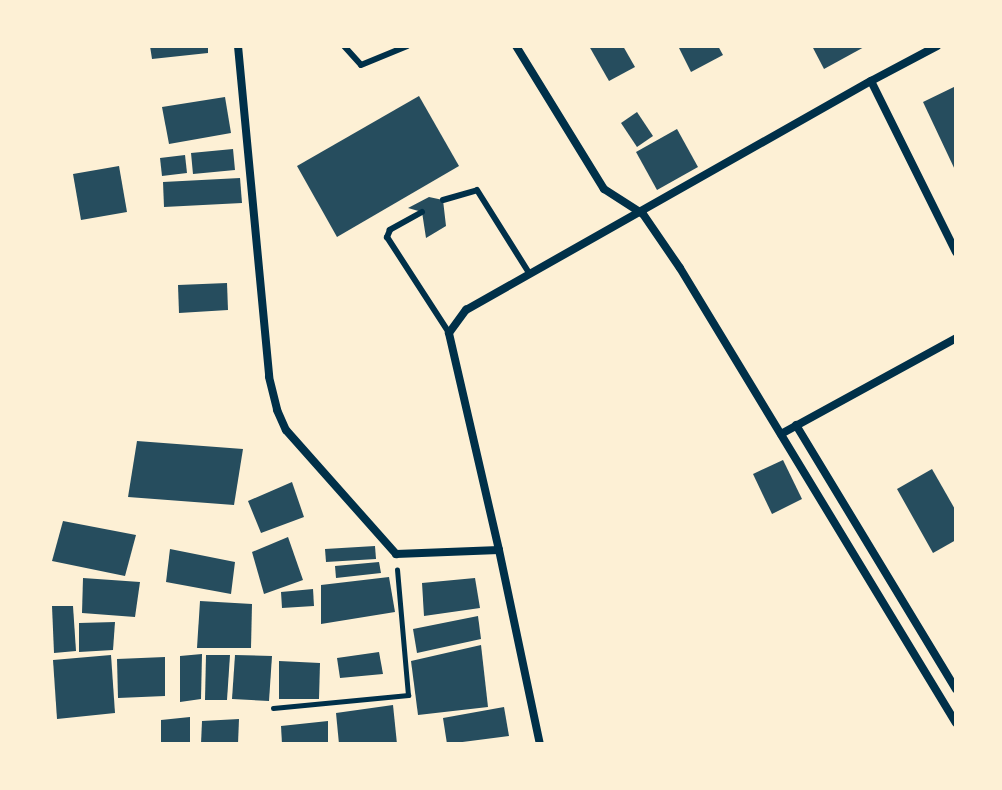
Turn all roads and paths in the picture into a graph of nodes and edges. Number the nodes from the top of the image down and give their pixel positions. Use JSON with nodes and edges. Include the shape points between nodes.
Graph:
{"nodes":[{"id":1,"x":238,"y":46,"type":"edge"},
{"id":2,"x":344,"y":46,"type":"edge"},
{"id":3,"x":407,"y":46,"type":"edge"},
{"id":4,"x":516,"y":46,"type":"edge"},
{"id":5,"x":937,"y":46,"type":"edge"},
{"id":6,"x":871,"y":81,"type":"junction"},
{"id":7,"x":443,"y":200,"type":"dead end"},
{"id":8,"x":422,"y":212,"type":"dead end"},
{"id":9,"x":643,"y":214,"type":"junction"},
{"id":10,"x":956,"y":252,"type":"edge"},
{"id":11,"x":529,"y":273,"type":"junction"},
{"id":12,"x":449,"y":333,"type":"junction"},
{"id":13,"x":956,"y":338,"type":"edge"},
{"id":14,"x":796,"y":425,"type":"junction"},
{"id":15,"x":781,"y":434,"type":"junction"},
{"id":16,"x":499,"y":550,"type":"junction"},
{"id":17,"x":396,"y":554,"type":"junction"},
{"id":18,"x":956,"y":689,"type":"edge"},
{"id":19,"x":273,"y":708,"type":"dead end"},
{"id":20,"x":956,"y":723,"type":"edge"},
{"id":21,"x":540,"y":744,"type":"edge"}],
"edges":[{"from":1,"to":17,"type":"street","via":[[271,394],[286,430]]},
{"from":2,"to":3,"type":"lane","via":[[361,65]]},
{"from":4,"to":9,"type":"street","via":[[604,189]]},
{"from":5,"to":6,"type":"street"},
{"from":6,"to":9,"type":"street"},
{"from":6,"to":10,"type":"street"},
{"from":7,"to":11,"type":"lane","via":[[477,190]]},
{"from":8,"to":12,"type":"lane","via":[[387,237]]},
{"from":9,"to":11,"type":"street"},
{"from":9,"to":15,"type":"street"},
{"from":11,"to":12,"type":"street","via":[[466,310]]},
{"from":12,"to":16,"type":"street"},
{"from":13,"to":14,"type":"street"},
{"from":14,"to":15,"type":"street"},
{"from":14,"to":18,"type":"street"},
{"from":15,"to":20,"type":"street"},
{"from":16,"to":17,"type":"street"},
{"from":16,"to":21,"type":"street"},
{"from":17,"to":19,"type":"path","via":[[408,695]]}]}
